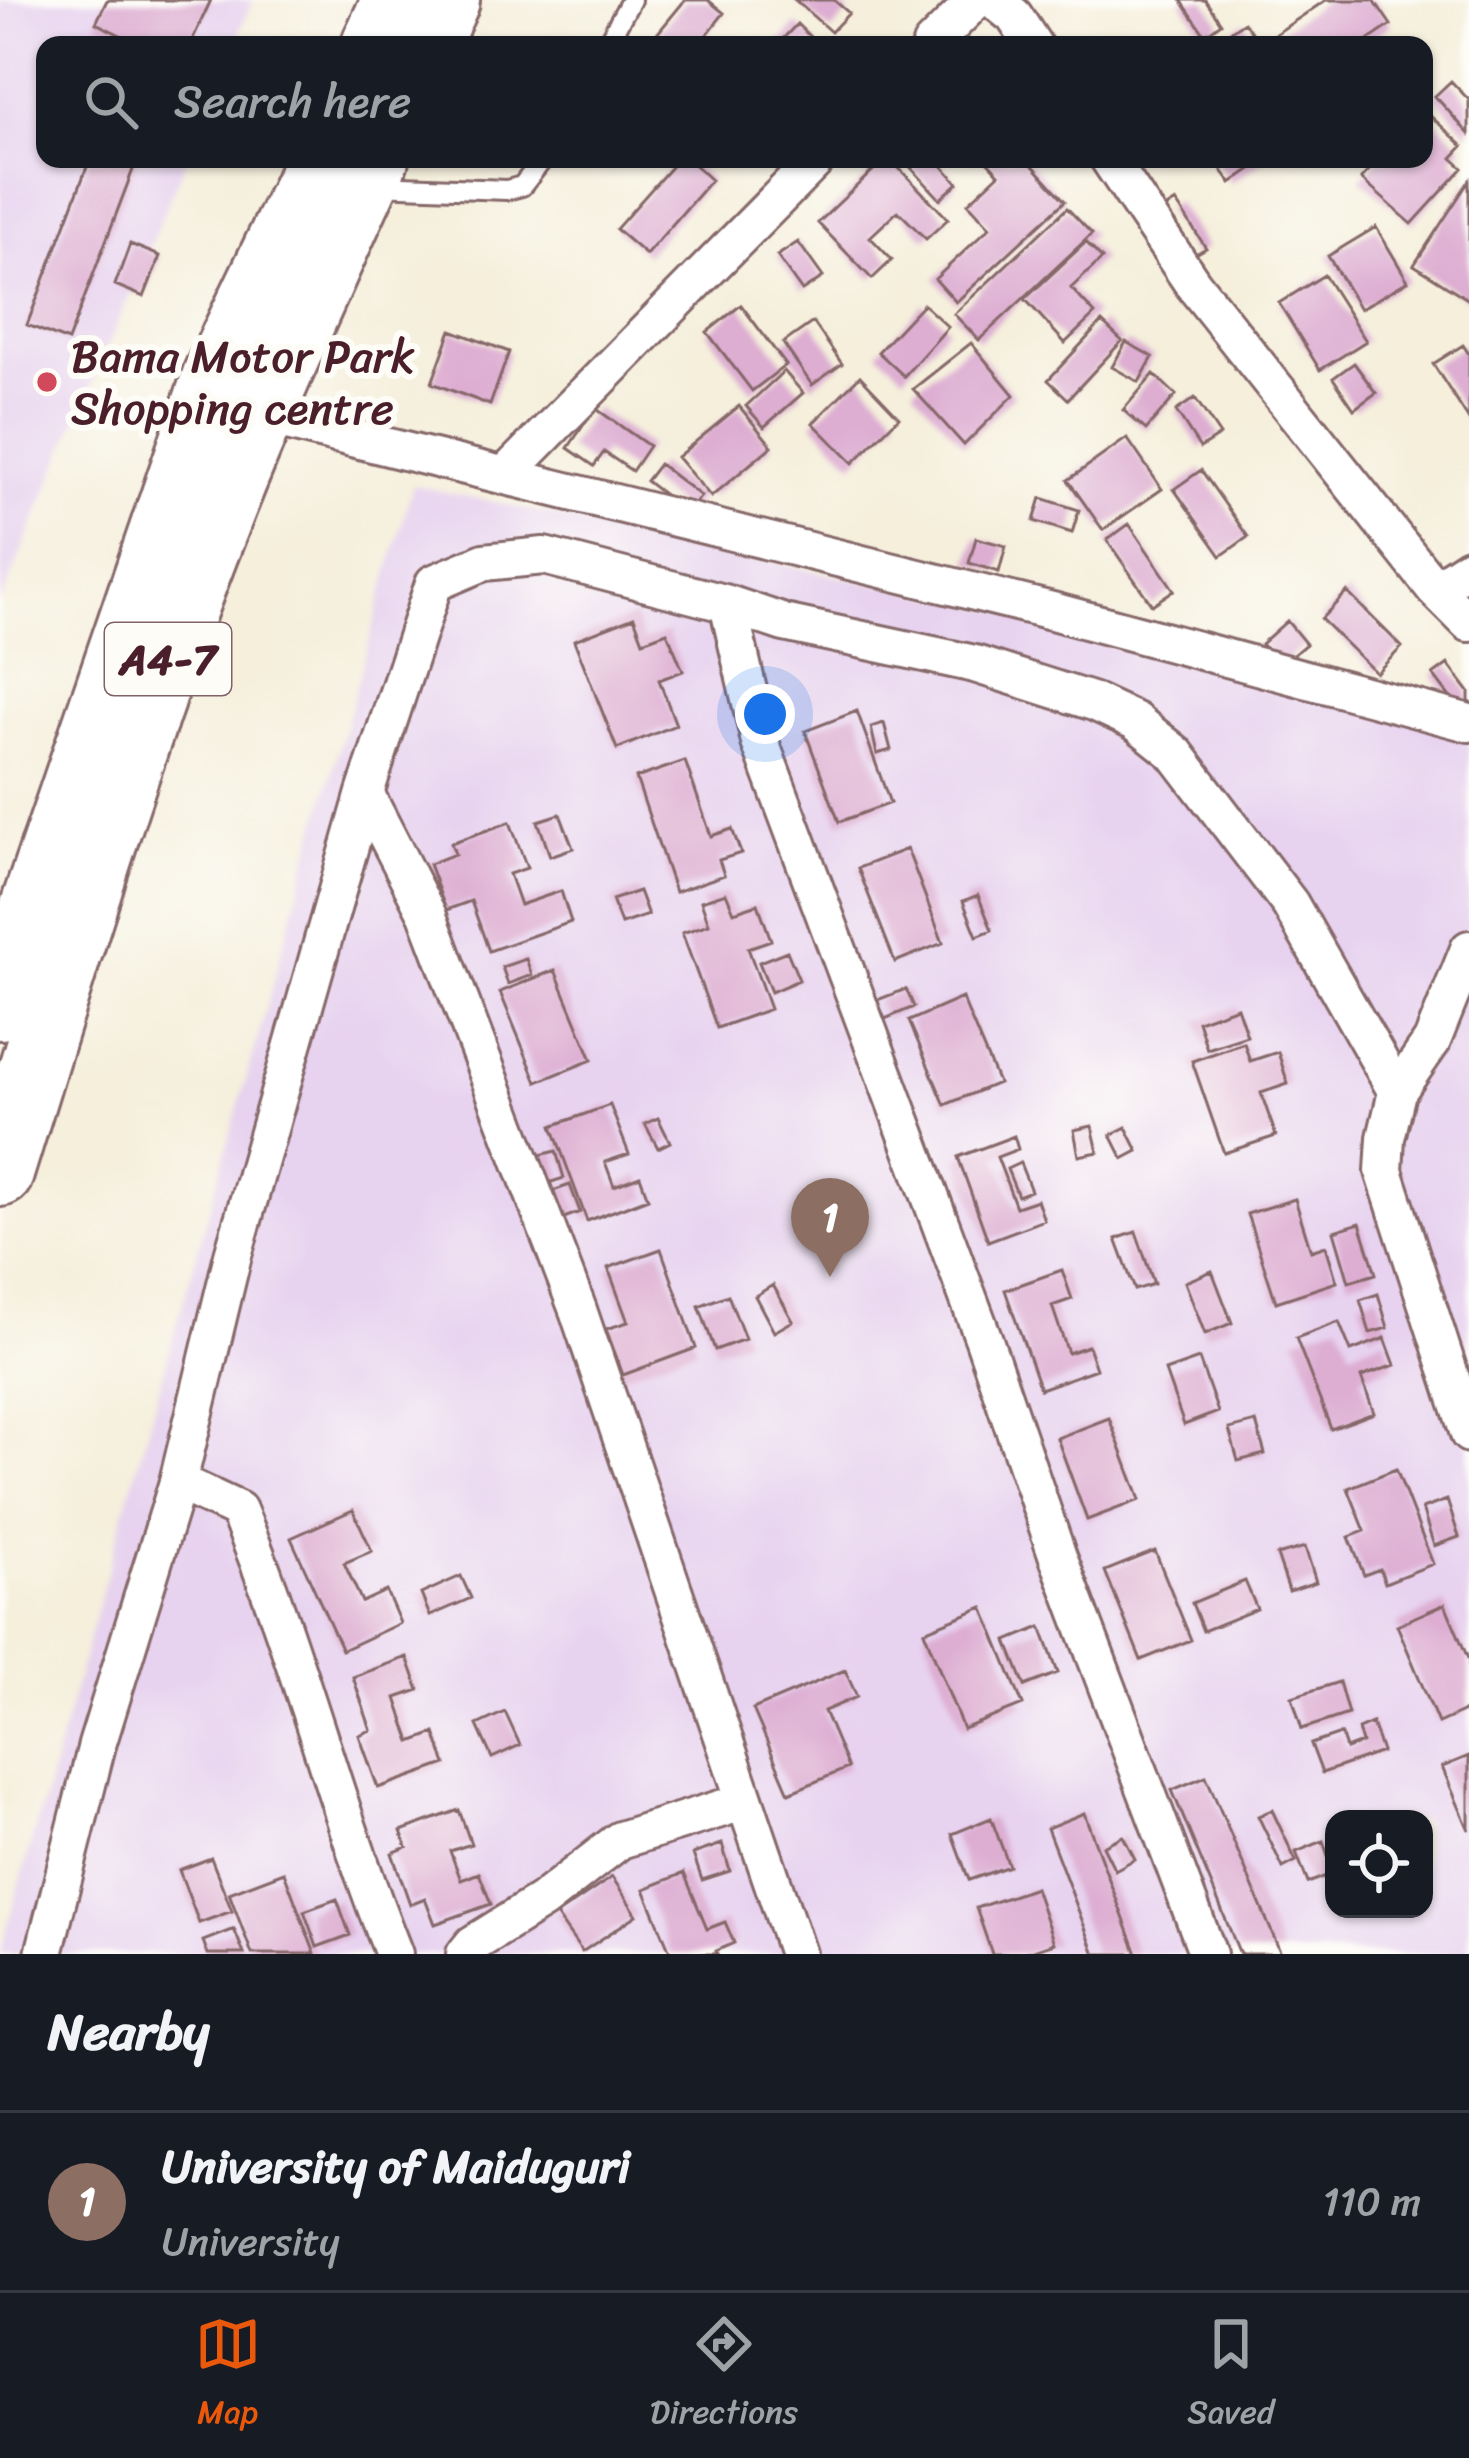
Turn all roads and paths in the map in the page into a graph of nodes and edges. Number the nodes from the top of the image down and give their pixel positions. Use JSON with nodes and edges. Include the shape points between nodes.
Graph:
{"nodes":[{"id":1,"x":396,"y":0,"type":"edge"},
{"id":2,"x":446,"y":0,"type":"edge"},
{"id":3,"x":631,"y":0,"type":"edge"},
{"id":4,"x":976,"y":0,"type":"edge"},
{"id":5,"x":994,"y":0,"type":"edge"},
{"id":6,"x":379,"y":36,"type":"edge"},
{"id":7,"x":430,"y":36,"type":"edge"},
{"id":8,"x":611,"y":36,"type":"edge"},
{"id":9,"x":940,"y":36,"type":"edge"},
{"id":10,"x":1027,"y":36,"type":"edge"},
{"id":11,"x":343,"y":168,"type":"edge"},
{"id":12,"x":343,"y":168,"type":"edge"},
{"id":13,"x":358,"y":168,"type":"edge"},
{"id":14,"x":536,"y":168,"type":"edge"},
{"id":15,"x":808,"y":168,"type":"edge"},
{"id":16,"x":1115,"y":168,"type":"edge"},
{"id":17,"x":260,"y":415,"type":"junction"},
{"id":18,"x":505,"y":475,"type":"junction"},
{"id":19,"x":1469,"y":567,"type":"edge"},
{"id":20,"x":1435,"y":589,"type":"junction"},
{"id":21,"x":728,"y":604,"type":"junction"},
{"id":22,"x":1469,"y":623,"type":"edge"},
{"id":23,"x":1469,"y":723,"type":"edge"},
{"id":24,"x":364,"y":793,"type":"junction"},
{"id":25,"x":1469,"y":949,"type":"edge"},
{"id":26,"x":0,"y":1006,"type":"edge"},
{"id":27,"x":1396,"y":1092,"type":"junction"},
{"id":28,"x":0,"y":1173,"type":"edge"},
{"id":29,"x":1469,"y":1434,"type":"edge"},
{"id":30,"x":178,"y":1481,"type":"junction"},
{"id":31,"x":743,"y":1802,"type":"junction"},
{"id":32,"x":44,"y":1954,"type":"edge"},
{"id":33,"x":394,"y":1954,"type":"edge"},
{"id":34,"x":465,"y":1954,"type":"edge"},
{"id":35,"x":797,"y":1954,"type":"edge"},
{"id":36,"x":1208,"y":1954,"type":"edge"}],
"edges":[{"from":1,"to":6,"type":"highway"},
{"from":2,"to":7,"type":"highway"},
{"from":3,"to":8,"type":"lane"},
{"from":4,"to":9,"type":"street"},
{"from":5,"to":10,"type":"street"},
{"from":11,"to":17,"type":"highway","number":"A4-7"},
{"from":12,"to":26,"type":"highway","number":"A4-7","via":[[216,376]]},
{"from":13,"to":14,"type":"lane","via":[[507,190]]},
{"from":15,"to":18,"type":"street"},
{"from":16,"to":20,"type":"street","via":[[1193,284]]},
{"from":17,"to":18,"type":"street"},
{"from":17,"to":28,"type":"highway","number":"A4-7","via":[[88,887]]},
{"from":18,"to":23,"type":"street"},
{"from":19,"to":20,"type":"street"},
{"from":20,"to":22,"type":"street"},
{"from":21,"to":24,"type":"street","via":[[544,556],[484,562],[434,583]]},
{"from":21,"to":27,"type":"street","via":[[975,664],[1136,721],[1174,753],[1290,904]]},
{"from":21,"to":36,"type":"street","via":[[760,742]]},
{"from":24,"to":30,"type":"street"},
{"from":24,"to":31,"type":"street","via":[[427,914],[578,1310]]},
{"from":25,"to":27,"type":"street","via":[[1432,1042]]},
{"from":27,"to":29,"type":"street","via":[[1384,1171]]},
{"from":30,"to":32,"type":"street"},
{"from":30,"to":33,"type":"street","via":[[238,1510]]},
{"from":31,"to":34,"type":"street","via":[[620,1840]]},
{"from":31,"to":35,"type":"street"}]}
